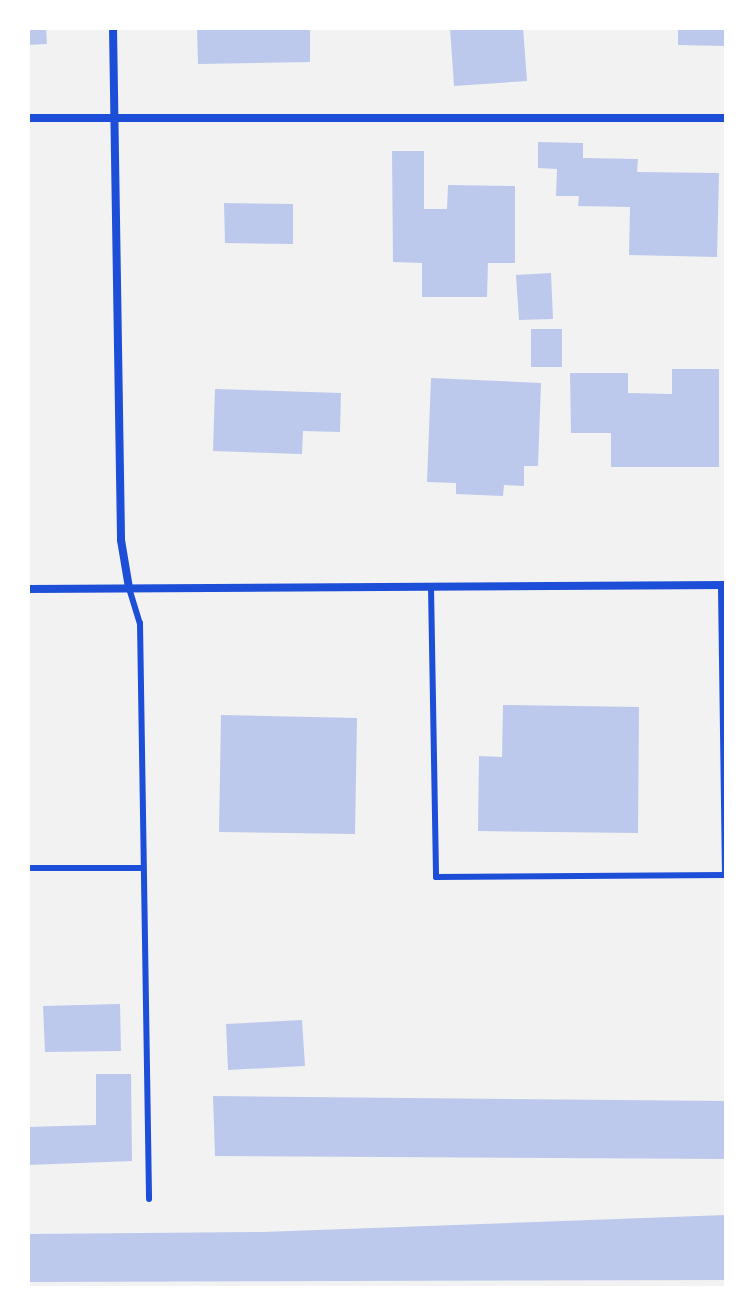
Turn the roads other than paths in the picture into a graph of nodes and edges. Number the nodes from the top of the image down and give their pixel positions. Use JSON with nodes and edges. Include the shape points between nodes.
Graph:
{"nodes":[{"id":1,"x":113,"y":28,"type":"edge"},
{"id":2,"x":28,"y":118,"type":"edge"},
{"id":3,"x":114,"y":118,"type":"junction"},
{"id":4,"x":726,"y":118,"type":"edge"},
{"id":5,"x":723,"y":585,"type":"edge"},
{"id":6,"x":431,"y":587,"type":"junction"},
{"id":7,"x":129,"y":588,"type":"junction"},
{"id":8,"x":28,"y":589,"type":"edge"},
{"id":9,"x":28,"y":868,"type":"edge"},
{"id":10,"x":143,"y":868,"type":"junction"},
{"id":11,"x":149,"y":1199,"type":"dead end"}],
"edges":[{"from":1,"to":3,"type":"street"},
{"from":2,"to":3,"type":"street"},
{"from":3,"to":4,"type":"street"},
{"from":3,"to":7,"type":"street","via":[[121,540]]},
{"from":5,"to":6,"type":"street"},
{"from":5,"to":6,"type":"lane","via":[[725,875],[436,877]]},
{"from":6,"to":7,"type":"street"},
{"from":7,"to":8,"type":"street"},
{"from":7,"to":10,"type":"lane","via":[[140,623]]},
{"from":9,"to":10,"type":"lane"},
{"from":10,"to":11,"type":"lane"}]}
